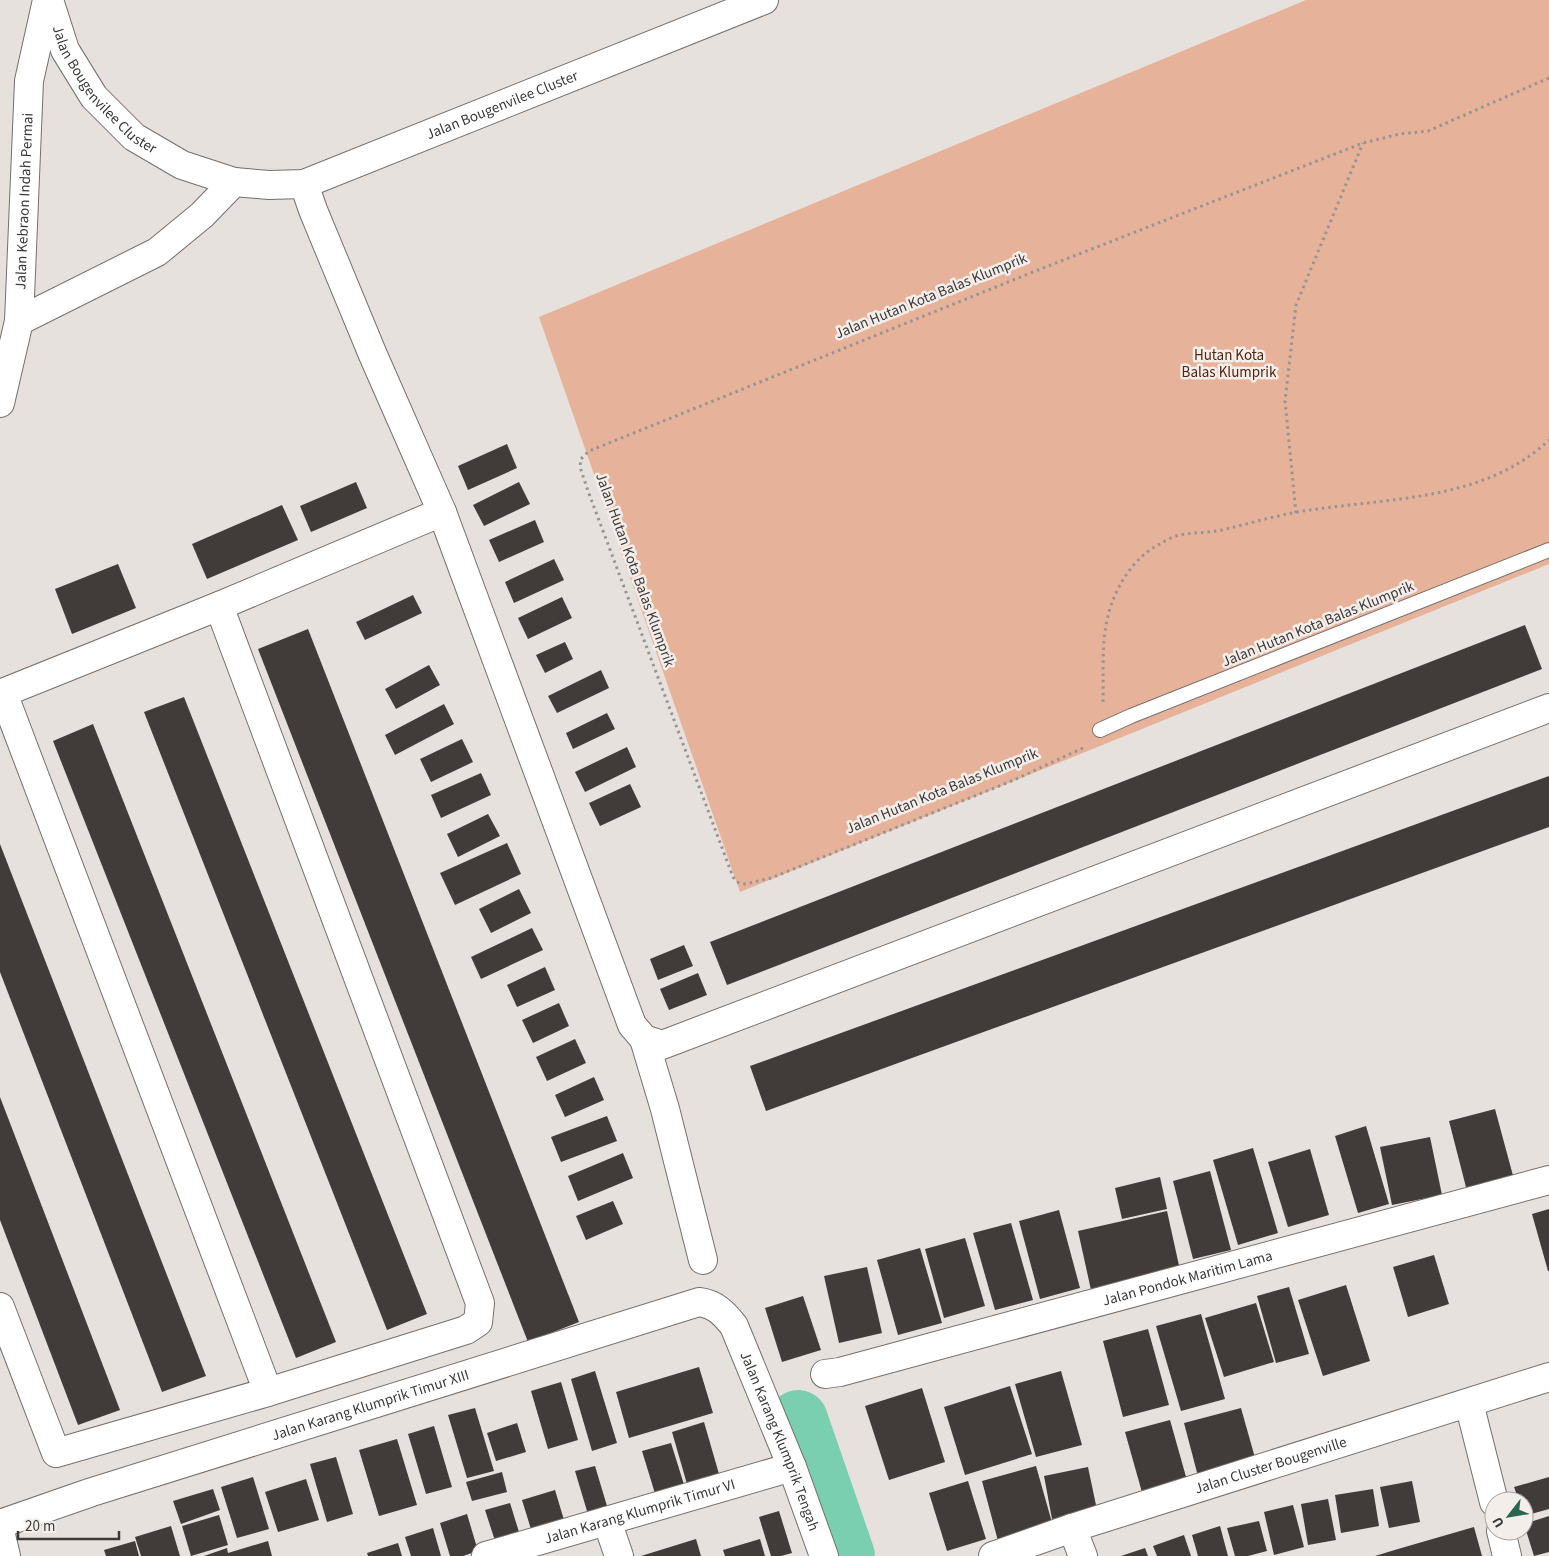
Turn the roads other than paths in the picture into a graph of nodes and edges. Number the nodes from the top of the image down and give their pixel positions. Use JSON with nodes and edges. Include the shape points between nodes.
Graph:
{"nodes":[{"id":1,"x":48,"y":0,"type":"edge"},
{"id":2,"x":764,"y":0,"type":"edge"},
{"id":3,"x":234,"y":182,"type":"junction"},
{"id":4,"x":304,"y":184,"type":"junction"},
{"id":5,"x":19,"y":321,"type":"junction"},
{"id":6,"x":0,"y":403,"type":"edge"},
{"id":7,"x":442,"y":512,"type":"junction"},
{"id":8,"x":1549,"y":550,"type":"edge"},
{"id":9,"x":219,"y":606,"type":"junction"},
{"id":10,"x":1,"y":693,"type":"edge"},
{"id":11,"x":1549,"y":708,"type":"edge"},
{"id":12,"x":1100,"y":730,"type":"road end"},
{"id":13,"x":644,"y":1039,"type":"junction"},
{"id":14,"x":1549,"y":1180,"type":"edge"},
{"id":15,"x":704,"y":1260,"type":"dead end"},
{"id":16,"x":0,"y":1307,"type":"edge"},
{"id":17,"x":734,"y":1326,"type":"joint"},
{"id":18,"x":825,"y":1374,"type":"dead end"},
{"id":19,"x":1549,"y":1378,"type":"edge"},
{"id":20,"x":268,"y":1392,"type":"junction"},
{"id":21,"x":1469,"y":1403,"type":"junction"},
{"id":22,"x":792,"y":1467,"type":"junction"},
{"id":23,"x":1491,"y":1491,"type":"edge"},
{"id":24,"x":607,"y":1521,"type":"junction"},
{"id":25,"x":0,"y":1524,"type":"edge"},
{"id":26,"x":1072,"y":1528,"type":"junction"},
{"id":27,"x":0,"y":1531,"type":"edge"},
{"id":28,"x":1503,"y":1541,"type":"edge"},
{"id":29,"x":539,"y":1549,"type":"edge"},
{"id":30,"x":6,"y":1556,"type":"edge"},
{"id":31,"x":486,"y":1556,"type":"edge"},
{"id":32,"x":619,"y":1556,"type":"edge"},
{"id":33,"x":824,"y":1556,"type":"edge"},
{"id":34,"x":993,"y":1556,"type":"edge"},
{"id":35,"x":1083,"y":1556,"type":"edge"},
{"id":36,"x":1507,"y":1556,"type":"edge"}],
"edges":[{"from":1,"to":3,"type":"street","name":"Jalan Bougenvilee Cluster","via":[[65,50],[94,98],[134,137],[182,165]]},
{"from":1,"to":5,"type":"street","name":"Jalan Kebraon Indah Permai","via":[[29,80]]},
{"from":2,"to":4,"type":"street","name":"Jalan Bougenvilee Cluster"},
{"from":3,"to":4,"type":"street","name":"Jalan Bougenvilee Cluster"},
{"from":3,"to":5,"type":"street","via":[[202,215],[156,252]]},
{"from":4,"to":7,"type":"street","via":[[373,355]]},
{"from":5,"to":6,"type":"street","name":"Jalan Kebraon Indah Permai"},
{"from":7,"to":9,"type":"street"},
{"from":7,"to":13,"type":"street","via":[[632,1025]]},
{"from":8,"to":12,"type":"lane","name":"Jalan Hutan Kota Balas Klumprik"},
{"from":9,"to":10,"type":"street"},
{"from":9,"to":20,"type":"street","via":[[480,1303],[478,1322],[466,1330]]},
{"from":10,"to":20,"type":"street"},
{"from":11,"to":13,"type":"street","via":[[662,1046]]},
{"from":13,"to":15,"type":"street"},
{"from":14,"to":18,"type":"street","name":"Jalan Pondok Maritim Lama"},
{"from":16,"to":20,"type":"street","via":[[56,1453]]},
{"from":17,"to":22,"type":"street","name":"Jalan Karang Klumprik Tengah"},
{"from":17,"to":25,"type":"street","name":"Jalan Karang Klumprik Timur XIII","via":[[710,1303],[699,1302],[92,1492]]},
{"from":19,"to":21,"type":"street","name":"Jalan Cluster Bougenville"},
{"from":21,"to":23,"type":"street"},
{"from":21,"to":26,"type":"street","name":"Jalan Cluster Bougenville"},
{"from":22,"to":24,"type":"street","name":"Jalan Karang Klumprik Timur VI"},
{"from":22,"to":33,"type":"street","name":"Jalan Karang Klumprik Tengah"},
{"from":24,"to":29,"type":"street","name":"Jalan Karang Klumprik Timur VI"},
{"from":24,"to":32,"type":"street"},
{"from":26,"to":34,"type":"street","name":"Jalan Cluster Bougenville"},
{"from":26,"to":35,"type":"street"},
{"from":27,"to":30,"type":"street"},
{"from":28,"to":36,"type":"street"},
{"from":29,"to":31,"type":"street","name":"Jalan Karang Klumprik Timur VI"}]}
